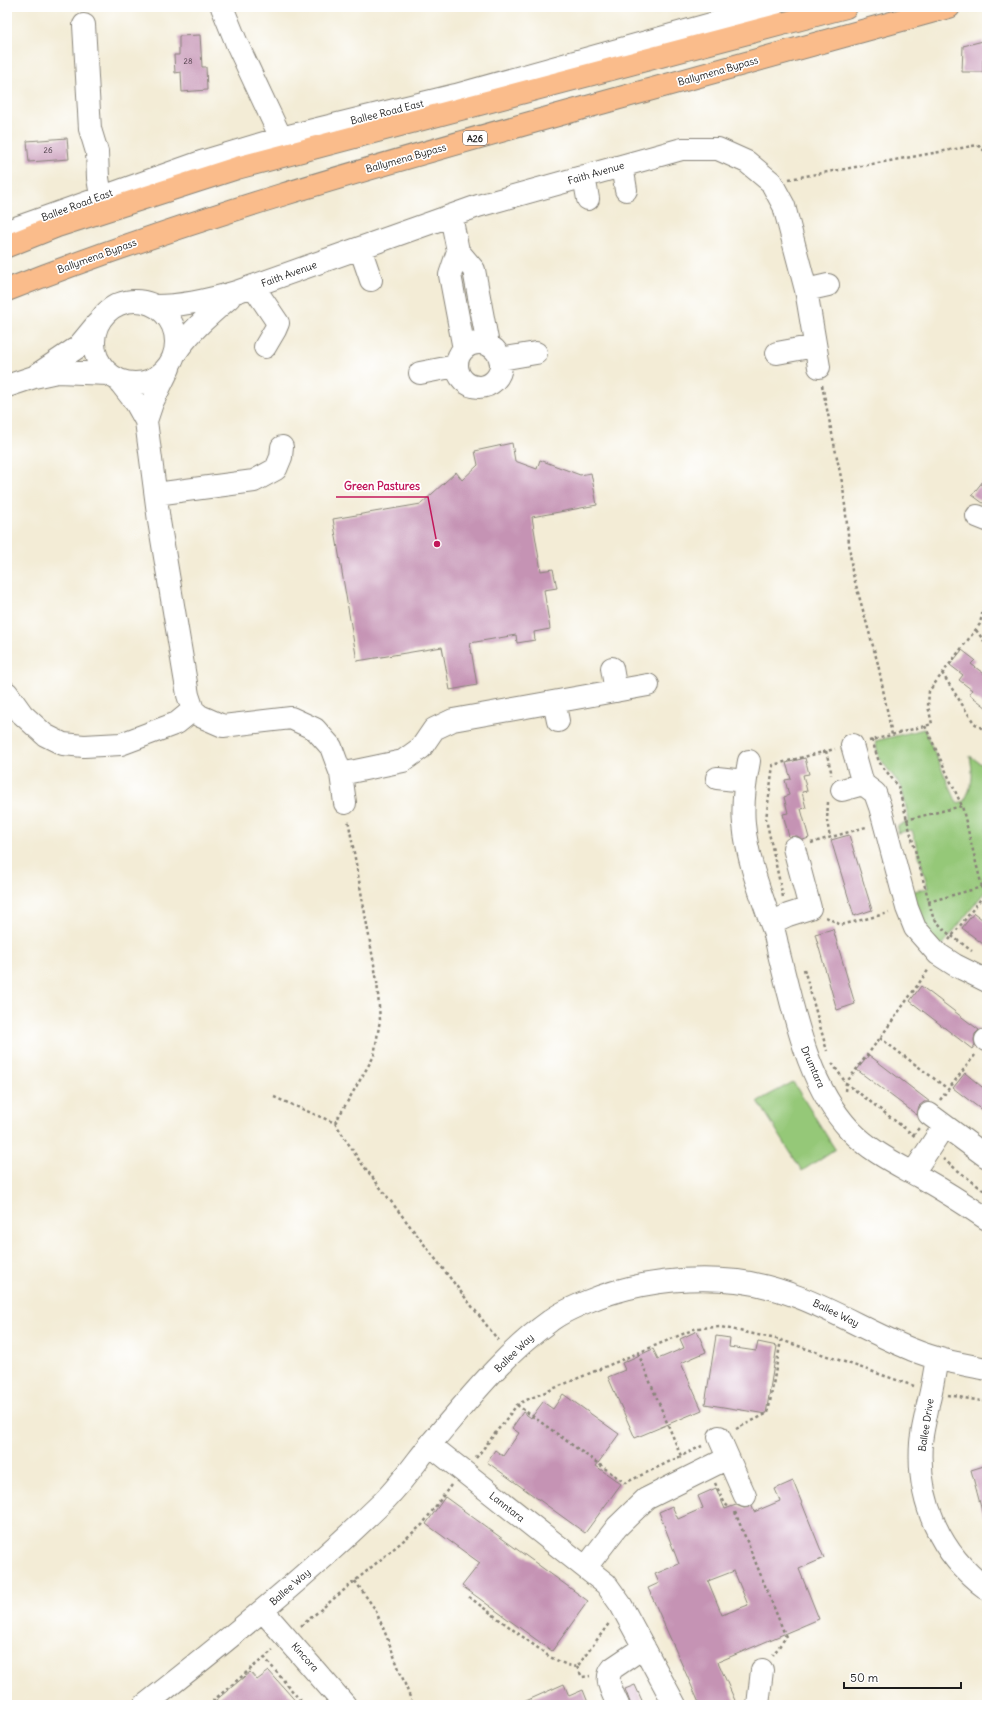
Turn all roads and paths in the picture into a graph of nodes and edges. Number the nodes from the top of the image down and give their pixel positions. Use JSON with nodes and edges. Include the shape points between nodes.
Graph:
{"nodes":[{"id":1,"x":222,"y":7,"type":"edge"},
{"id":2,"x":772,"y":7,"type":"edge"},
{"id":3,"x":846,"y":7,"type":"edge"},
{"id":4,"x":949,"y":7,"type":"edge"},
{"id":5,"x":84,"y":25,"type":"dead end"},
{"id":6,"x":281,"y":138,"type":"junction"},
{"id":7,"x":987,"y":153,"type":"edge"},
{"id":8,"x":622,"y":166,"type":"junction"},
{"id":9,"x":584,"y":176,"type":"junction"},
{"id":10,"x":771,"y":182,"type":"junction"},
{"id":11,"x":626,"y":190,"type":"dead end"},
{"id":12,"x":102,"y":196,"type":"junction"},
{"id":13,"x":588,"y":199,"type":"dead end"},
{"id":14,"x":451,"y":216,"type":"junction"},
{"id":15,"x":7,"y":231,"type":"edge"},
{"id":16,"x":7,"y":246,"type":"edge"},
{"id":17,"x":360,"y":248,"type":"junction"},
{"id":18,"x":458,"y":251,"type":"junction"},
{"id":19,"x":371,"y":280,"type":"dead end"},
{"id":20,"x":828,"y":285,"type":"dead end"},
{"id":21,"x":245,"y":289,"type":"junction"},
{"id":22,"x":7,"y":290,"type":"edge"},
{"id":23,"x":806,"y":290,"type":"junction"},
{"id":24,"x":155,"y":306,"type":"junction"},
{"id":25,"x":98,"y":323,"type":"junction"},
{"id":26,"x":815,"y":346,"type":"junction"},
{"id":27,"x":265,"y":347,"type":"dead end"},
{"id":28,"x":494,"y":352,"type":"junction"},
{"id":29,"x":536,"y":353,"type":"dead end"},
{"id":30,"x":777,"y":353,"type":"dead end"},
{"id":31,"x":460,"y":357,"type":"junction"},
{"id":32,"x":173,"y":359,"type":"junction"},
{"id":33,"x":819,"y":367,"type":"joint"},
{"id":34,"x":420,"y":373,"type":"dead end"},
{"id":35,"x":34,"y":376,"type":"junction"},
{"id":36,"x":114,"y":378,"type":"junction"},
{"id":37,"x":7,"y":386,"type":"edge"},
{"id":38,"x":146,"y":421,"type":"junction"},
{"id":39,"x":282,"y":447,"type":"dead end"},
{"id":40,"x":156,"y":494,"type":"junction"},
{"id":41,"x":987,"y":598,"type":"edge"},
{"id":42,"x":976,"y":630,"type":"junction"},
{"id":43,"x":987,"y":645,"type":"edge"},
{"id":44,"x":612,"y":668,"type":"dead end"},
{"id":45,"x":942,"y":673,"type":"junction"},
{"id":46,"x":648,"y":685,"type":"dead end"},
{"id":47,"x":616,"y":690,"type":"junction"},
{"id":48,"x":7,"y":693,"type":"edge"},
{"id":49,"x":193,"y":710,"type":"junction"},
{"id":50,"x":925,"y":726,"type":"junction"},
{"id":51,"x":987,"y":732,"type":"edge"},
{"id":52,"x":892,"y":735,"type":"junction"},
{"id":53,"x":862,"y":742,"type":"junction"},
{"id":54,"x":341,"y":774,"type":"junction"},
{"id":55,"x":717,"y":778,"type":"dead end"},
{"id":56,"x":863,"y":784,"type":"junction"},
{"id":57,"x":842,"y":790,"type":"dead end"},
{"id":58,"x":345,"y":803,"type":"joint"},
{"id":59,"x":962,"y":806,"type":"junction"},
{"id":60,"x":906,"y":820,"type":"junction"},
{"id":61,"x":877,"y":826,"type":"junction"},
{"id":62,"x":819,"y":840,"type":"dead end"},
{"id":63,"x":794,"y":848,"type":"dead end"},
{"id":64,"x":982,"y":887,"type":"junction"},
{"id":65,"x":987,"y":890,"type":"edge"},
{"id":66,"x":929,"y":902,"type":"junction"},
{"id":67,"x":899,"y":910,"type":"junction"},
{"id":68,"x":780,"y":919,"type":"junction"},
{"id":69,"x":841,"y":925,"type":"dead end"},
{"id":70,"x":952,"y":936,"type":"junction"},
{"id":71,"x":938,"y":954,"type":"junction"},
{"id":72,"x":975,"y":954,"type":"dead end"},
{"id":73,"x":802,"y":965,"type":"dead end"},
{"id":74,"x":922,"y":981,"type":"dead end"},
{"id":75,"x":987,"y":981,"type":"edge"},
{"id":76,"x":880,"y":1038,"type":"junction"},
{"id":77,"x":986,"y":1040,"type":"edge"},
{"id":78,"x":828,"y":1053,"type":"dead end"},
{"id":79,"x":829,"y":1059,"type":"dead end"},
{"id":80,"x":846,"y":1083,"type":"junction"},
{"id":81,"x":948,"y":1089,"type":"junction"},
{"id":82,"x":274,"y":1097,"type":"dead end"},
{"id":83,"x":936,"y":1120,"type":"junction"},
{"id":84,"x":335,"y":1123,"type":"junction"},
{"id":85,"x":921,"y":1142,"type":"junction"},
{"id":86,"x":987,"y":1157,"type":"edge"},
{"id":87,"x":912,"y":1173,"type":"junction"},
{"id":88,"x":987,"y":1184,"type":"edge"},
{"id":89,"x":983,"y":1190,"type":"junction"},
{"id":90,"x":987,"y":1193,"type":"edge"},
{"id":91,"x":987,"y":1219,"type":"edge"},
{"id":92,"x":781,"y":1340,"type":"junction"},
{"id":93,"x":638,"y":1353,"type":"junction"},
{"id":94,"x":510,"y":1355,"type":"junction"},
{"id":95,"x":937,"y":1360,"type":"junction"},
{"id":96,"x":987,"y":1370,"type":"edge"},
{"id":97,"x":931,"y":1391,"type":"junction"},
{"id":98,"x":987,"y":1402,"type":"edge"},
{"id":99,"x":517,"y":1404,"type":"junction"},
{"id":100,"x":719,"y":1437,"type":"junction"},
{"id":101,"x":430,"y":1445,"type":"junction"},
{"id":102,"x":698,"y":1447,"type":"junction"},
{"id":103,"x":681,"y":1456,"type":"junction"},
{"id":104,"x":728,"y":1458,"type":"junction"},
{"id":105,"x":708,"y":1468,"type":"junction"},
{"id":106,"x":463,"y":1473,"type":"junction"},
{"id":107,"x":745,"y":1496,"type":"dead end"},
{"id":108,"x":586,"y":1567,"type":"junction"},
{"id":109,"x":355,"y":1581,"type":"junction"},
{"id":110,"x":987,"y":1589,"type":"edge"},
{"id":111,"x":469,"y":1597,"type":"dead end"},
{"id":112,"x":622,"y":1605,"type":"junction"},
{"id":113,"x":263,"y":1611,"type":"junction"},
{"id":114,"x":287,"y":1638,"type":"junction"},
{"id":115,"x":644,"y":1647,"type":"junction"},
{"id":116,"x":264,"y":1657,"type":"junction"},
{"id":117,"x":577,"y":1667,"type":"junction"},
{"id":118,"x":762,"y":1670,"type":"joint"},
{"id":119,"x":582,"y":1677,"type":"dead end"},
{"id":120,"x":145,"y":1705,"type":"edge"},
{"id":121,"x":208,"y":1705,"type":"edge"},
{"id":122,"x":304,"y":1705,"type":"edge"},
{"id":123,"x":345,"y":1705,"type":"edge"},
{"id":124,"x":413,"y":1705,"type":"edge"},
{"id":125,"x":618,"y":1705,"type":"edge"},
{"id":126,"x":675,"y":1705,"type":"edge"},
{"id":127,"x":758,"y":1705,"type":"edge"}],
"edges":[{"from":1,"to":6,"type":"street"},
{"from":2,"to":6,"type":"street","name":"Ballee Road East","via":[[456,95]]},
{"from":3,"to":16,"type":"highway","via":[[237,168],[57,226]]},
{"from":4,"to":22,"type":"highway","name":"Ballymena Bypass","number":"A26","via":[[306,187],[72,264]]},
{"from":5,"to":12,"type":"street","via":[[90,129]]},
{"from":6,"to":12,"type":"street","name":"Ballee Road East"},
{"from":7,"to":10,"type":"path","via":[[978,145]]},
{"from":8,"to":9,"type":"street","name":"Faith Avenue"},
{"from":8,"to":10,"type":"street","name":"Faith Avenue","via":[[682,149],[718,149],[748,162]]},
{"from":8,"to":11,"type":"street"},
{"from":9,"to":13,"type":"street"},
{"from":9,"to":14,"type":"street","name":"Faith Avenue"},
{"from":10,"to":23,"type":"street","name":"Faith Avenue","via":[[784,206]]},
{"from":12,"to":15,"type":"street","name":"Ballee Road East"},
{"from":14,"to":17,"type":"street","name":"Faith Avenue"},
{"from":14,"to":18,"type":"street"},
{"from":17,"to":19,"type":"street"},
{"from":17,"to":21,"type":"street","name":"Faith Avenue"},
{"from":18,"to":28,"type":"street","via":[[474,270]]},
{"from":18,"to":31,"type":"street","via":[[450,275]]},
{"from":20,"to":23,"type":"street"},
{"from":21,"to":24,"type":"street","name":"Faith Avenue","via":[[202,302]]},
{"from":21,"to":27,"type":"street","via":[[285,324],[275,330]]},
{"from":21,"to":32,"type":"street","name":"Faith Avenue","via":[[205,318],[190,333]]},
{"from":23,"to":26,"type":"street","name":"Faith Avenue"},
{"from":24,"to":25,"type":"street","via":[[142,301],[129,301],[106,312]]},
{"from":24,"to":32,"type":"street","via":[[166,314],[173,325],[176,338]]},
{"from":25,"to":35,"type":"street","via":[[78,347]]},
{"from":25,"to":36,"type":"street","via":[[94,333],[95,356]]},
{"from":26,"to":30,"type":"street"},
{"from":26,"to":33,"type":"street","name":"Faith Avenue"},
{"from":28,"to":29,"type":"street"},
{"from":28,"to":31,"type":"street","via":[[475,343]]},
{"from":28,"to":31,"type":"street","via":[[501,366],[497,379],[486,387],[472,387],[461,379]]},
{"from":31,"to":34,"type":"street"},
{"from":32,"to":36,"type":"street","via":[[162,374],[147,382],[130,384]]},
{"from":32,"to":38,"type":"street"},
{"from":33,"to":52,"type":"path","via":[[843,486],[852,571],[878,664]]},
{"from":35,"to":36,"type":"street","via":[[57,372]]},
{"from":35,"to":37,"type":"street"},
{"from":36,"to":38,"type":"street","via":[[136,403]]},
{"from":38,"to":40,"type":"street"},
{"from":39,"to":40,"type":"street","via":[[276,469],[254,481],[224,479]]},
{"from":40,"to":49,"type":"street","via":[[188,695]]},
{"from":41,"to":42,"type":"path"},
{"from":42,"to":43,"type":"path"},
{"from":42,"to":45,"type":"path"},
{"from":44,"to":47,"type":"street"},
{"from":45,"to":50,"type":"path","via":[[929,690],[928,706],[932,724]]},
{"from":45,"to":51,"type":"path","via":[[974,723]]},
{"from":46,"to":47,"type":"street"},
{"from":47,"to":54,"type":"street","via":[[556,711],[453,720],[434,729],[421,748],[403,761]]},
{"from":48,"to":49,"type":"street","via":[[22,714],[45,735],[63,744],[84,746],[121,744],[177,723]]},
{"from":49,"to":54,"type":"street","via":[[223,726],[291,718],[315,729],[331,747]]},
{"from":50,"to":52,"type":"path"},
{"from":50,"to":59,"type":"path"},
{"from":52,"to":53,"type":"path"},
{"from":53,"to":56,"type":"street"},
{"from":53,"to":60,"type":"path","via":[[898,786]]},
{"from":53,"to":68,"type":"path","via":[[773,764],[766,819]]},
{"from":54,"to":58,"type":"street"},
{"from":55,"to":68,"type":"street","name":"Drumtara","via":[[747,771],[743,813],[746,839],[758,886]]},
{"from":56,"to":57,"type":"street"},
{"from":56,"to":61,"type":"street","via":[[874,793]]},
{"from":58,"to":84,"type":"path","via":[[377,981],[380,1020],[374,1056]]},
{"from":59,"to":60,"type":"path"},
{"from":59,"to":64,"type":"path"},
{"from":60,"to":61,"type":"path"},
{"from":60,"to":66,"type":"path"},
{"from":61,"to":62,"type":"path"},
{"from":61,"to":67,"type":"street"},
{"from":63,"to":68,"type":"street","via":[[810,908]]},
{"from":64,"to":65,"type":"path"},
{"from":64,"to":66,"type":"path"},
{"from":65,"to":70,"type":"path"},
{"from":66,"to":67,"type":"path"},
{"from":66,"to":70,"type":"path","via":[[933,917]]},
{"from":67,"to":69,"type":"path"},
{"from":67,"to":71,"type":"street"},
{"from":68,"to":87,"type":"street","name":"Drumtara","via":[[804,1050],[830,1102],[843,1122],[862,1142]]},
{"from":70,"to":71,"type":"path"},
{"from":70,"to":72,"type":"path"},
{"from":71,"to":75,"type":"street"},
{"from":73,"to":78,"type":"path"},
{"from":74,"to":76,"type":"path"},
{"from":76,"to":80,"type":"path"},
{"from":76,"to":81,"type":"path"},
{"from":77,"to":81,"type":"path"},
{"from":79,"to":80,"type":"path"},
{"from":80,"to":85,"type":"path"},
{"from":81,"to":83,"type":"path"},
{"from":82,"to":84,"type":"path"},
{"from":83,"to":85,"type":"street"},
{"from":83,"to":85,"type":"path"},
{"from":83,"to":86,"type":"street"},
{"from":84,"to":94,"type":"path","via":[[359,1160]]},
{"from":85,"to":87,"type":"street"},
{"from":85,"to":89,"type":"path"},
{"from":87,"to":91,"type":"street","name":"Drumtara"},
{"from":88,"to":89,"type":"path"},
{"from":89,"to":90,"type":"path"},
{"from":92,"to":93,"type":"path","via":[[721,1327],[697,1328]]},
{"from":92,"to":97,"type":"path"},
{"from":92,"to":100,"type":"path","via":[[768,1413]]},
{"from":93,"to":99,"type":"path"},
{"from":93,"to":103,"type":"path"},
{"from":94,"to":95,"type":"street","name":"Ballee Way","via":[[552,1319],[573,1308],[634,1286],[690,1278],[736,1281],[788,1292]]},
{"from":94,"to":101,"type":"street","name":"Ballee Way"},
{"from":95,"to":96,"type":"street","name":"Ballee Way"},
{"from":95,"to":97,"type":"street","name":"Ballee Drive"},
{"from":97,"to":98,"type":"path"},
{"from":97,"to":110,"type":"street","name":"Ballee Drive","via":[[921,1443],[922,1482],[927,1506],[936,1529],[946,1544],[971,1577]]},
{"from":99,"to":103,"type":"path","via":[[625,1483]]},
{"from":99,"to":106,"type":"path"},
{"from":100,"to":102,"type":"path"},
{"from":100,"to":104,"type":"street"},
{"from":101,"to":106,"type":"street","name":"Lanntara"},
{"from":101,"to":113,"type":"street","name":"Ballee Way","via":[[386,1498]]},
{"from":102,"to":103,"type":"path"},
{"from":102,"to":105,"type":"path"},
{"from":104,"to":105,"type":"street"},
{"from":104,"to":107,"type":"street"},
{"from":105,"to":108,"type":"street","via":[[646,1499],[613,1531]]},
{"from":105,"to":118,"type":"path","via":[[725,1504],[735,1512],[786,1637]]},
{"from":106,"to":108,"type":"street","name":"Lanntara"},
{"from":106,"to":109,"type":"path","via":[[422,1525]]},
{"from":108,"to":112,"type":"street","name":"Lanntara","via":[[606,1584]]},
{"from":109,"to":114,"type":"path"},
{"from":109,"to":124,"type":"path","via":[[375,1609]]},
{"from":111,"to":117,"type":"path","via":[[550,1657]]},
{"from":112,"to":115,"type":"street","name":"Lanntara"},
{"from":112,"to":117,"type":"path"},
{"from":113,"to":114,"type":"street","name":"Kincora"},
{"from":113,"to":120,"type":"street","name":"Ballee Way"},
{"from":114,"to":116,"type":"path"},
{"from":114,"to":123,"type":"street","name":"Kincora"},
{"from":115,"to":125,"type":"street","via":[[609,1672],[608,1679]]},
{"from":115,"to":126,"type":"street","name":"Lanntara"},
{"from":116,"to":121,"type":"path"},
{"from":116,"to":122,"type":"path"},
{"from":117,"to":119,"type":"path"},
{"from":118,"to":127,"type":"street"}]}
